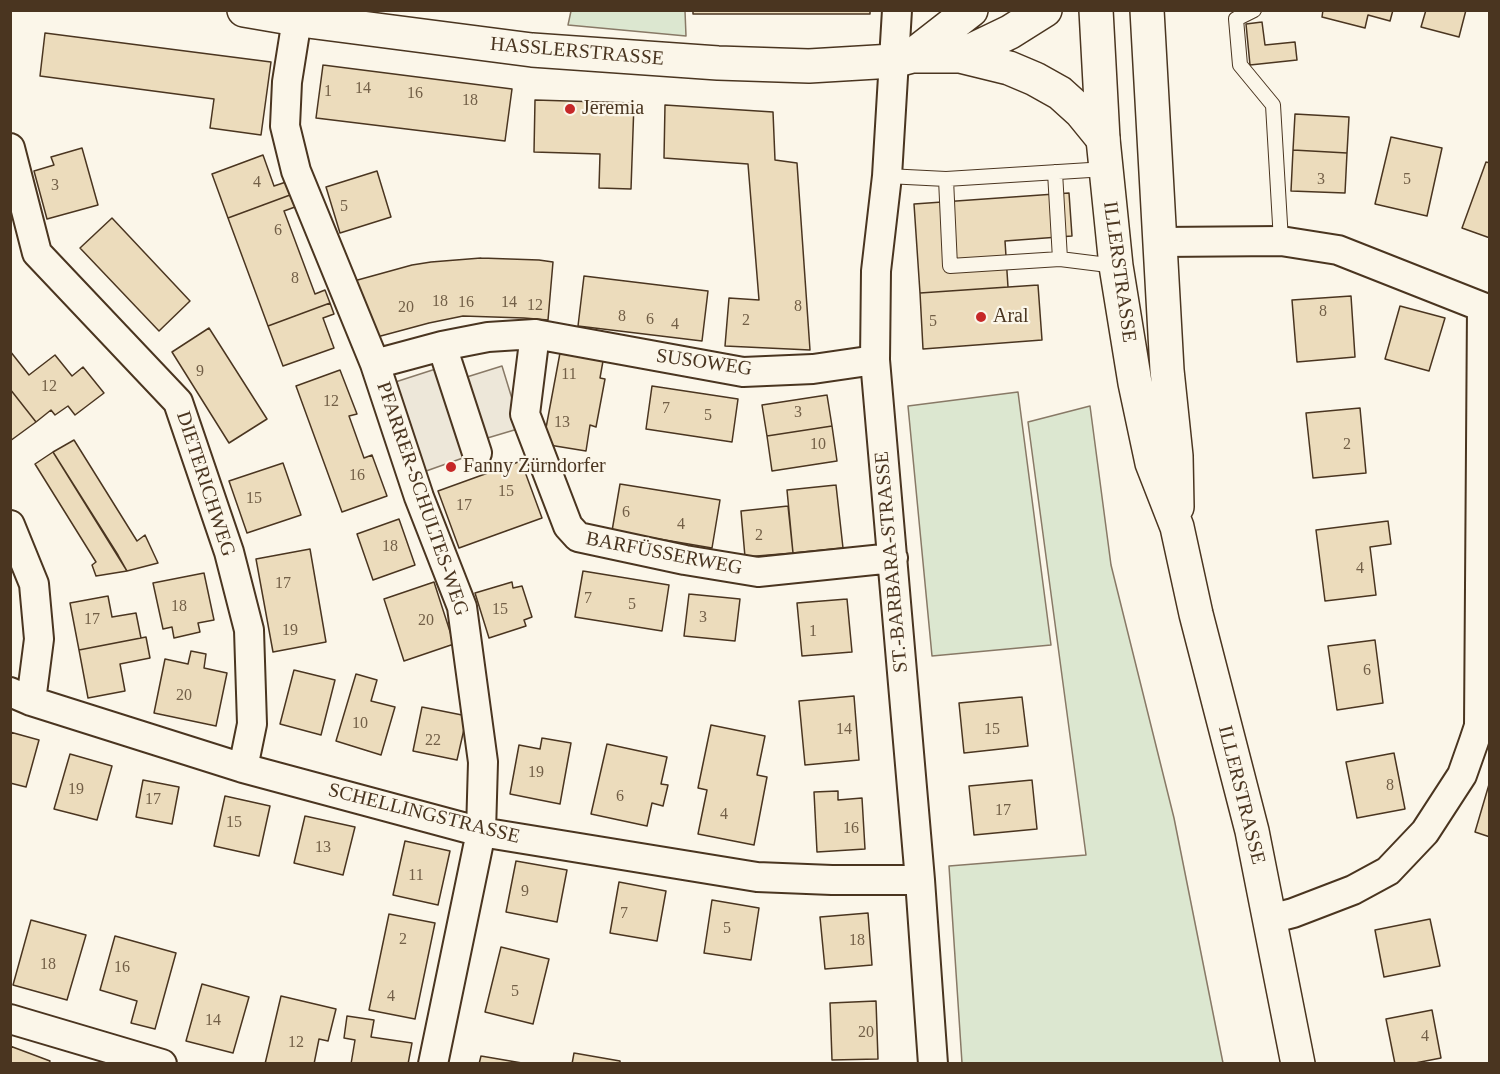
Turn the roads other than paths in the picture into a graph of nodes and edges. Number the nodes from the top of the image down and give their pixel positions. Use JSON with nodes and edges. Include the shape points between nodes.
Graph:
{"nodes":[{"id":1,"x":244,"y":10,"type":"edge"},
{"id":2,"x":897,"y":10,"type":"edge"},
{"id":3,"x":971,"y":10,"type":"edge"},
{"id":4,"x":1045,"y":10,"type":"edge"},
{"id":5,"x":1096,"y":10,"type":"edge"},
{"id":6,"x":1147,"y":10,"type":"edge"},
{"id":7,"x":1254,"y":10,"type":"edge"},
{"id":8,"x":305,"y":17,"type":"edge"},
{"id":9,"x":960,"y":57,"type":"junction"},
{"id":10,"x":903,"y":59,"type":"junction"},
{"id":11,"x":10,"y":148,"type":"edge"},
{"id":12,"x":1104,"y":154,"type":"junction"},
{"id":13,"x":1055,"y":172,"type":"junction"},
{"id":14,"x":887,"y":176,"type":"junction"},
{"id":15,"x":945,"y":179,"type":"junction"},
{"id":16,"x":1281,"y":241,"type":"junction"},
{"id":17,"x":1161,"y":242,"type":"junction"},
{"id":18,"x":1060,"y":259,"type":"junction"},
{"id":19,"x":1116,"y":266,"type":"junction"},
{"id":20,"x":1486,"y":308,"type":"edge"},
{"id":21,"x":535,"y":334,"type":"junction"},
{"id":22,"x":442,"y":345,"type":"junction"},
{"id":23,"x":875,"y":360,"type":"junction"},
{"id":24,"x":375,"y":364,"type":"junction"},
{"id":25,"x":477,"y":453,"type":"dead end"},
{"id":26,"x":10,"y":525,"type":"edge"},
{"id":27,"x":1177,"y":527,"type":"junction"},
{"id":28,"x":893,"y":558,"type":"junction"},
{"id":29,"x":20,"y":696,"type":"edge"},
{"id":30,"x":243,"y":768,"type":"junction"},
{"id":31,"x":481,"y":832,"type":"junction"},
{"id":32,"x":920,"y":880,"type":"junction"},
{"id":33,"x":1270,"y":919,"type":"junction"},
{"id":34,"x":10,"y":1019,"type":"edge"},
{"id":35,"x":162,"y":1064,"type":"edge"},
{"id":36,"x":433,"y":1064,"type":"edge"},
{"id":37,"x":933,"y":1064,"type":"edge"},
{"id":38,"x":1298,"y":1064,"type":"edge"}],
"edges":[{"from":1,"to":8,"type":"main road","name":"HASSLERSTRASSE"},
{"from":2,"to":10,"type":"street","name":"ST.-BARBARA-STRASSE"},
{"from":3,"to":10,"type":"main road"},
{"from":4,"to":9,"type":"main road","name":"HASSLERSTRASSE"},
{"from":5,"to":12,"type":"main road","name":"ILLERSTRASSE"},
{"from":6,"to":17,"type":"main road","name":"ILLERSTRASSE"},
{"from":7,"to":16,"type":"lane","via":[[1236,19],[1240,65],[1273,105]]},
{"from":8,"to":10,"type":"main road","name":"HASSLERSTRASSE","via":[[532,50],[706,63],[809,66]]},
{"from":8,"to":24,"type":"street","name":"PFARRER-SCHULTES-WEG","via":[[288,82],[285,126],[296,171]]},
{"from":9,"to":10,"type":"main road","name":"HASSLERSTRASSE"},
{"from":9,"to":12,"type":"main road","via":[[1009,68],[1060,93],[1081,112]]},
{"from":10,"to":14,"type":"street","name":"ST.-BARBARA-STRASSE"},
{"from":11,"to":30,"type":"street","name":"DIETERICHWEG","via":[[37,253],[178,402],[229,552],[249,630],[252,724]]},
{"from":12,"to":13,"type":"lane"},
{"from":12,"to":19,"type":"main road","name":"ILLERSTRASSE"},
{"from":13,"to":15,"type":"lane"},
{"from":13,"to":18,"type":"lane"},
{"from":14,"to":15,"type":"lane"},
{"from":14,"to":23,"type":"street","name":"ST.-BARBARA-STRASSE","via":[[876,271]]},
{"from":15,"to":18,"type":"lane","via":[[950,266]]},
{"from":16,"to":17,"type":"street"},
{"from":16,"to":20,"type":"street","via":[[1338,250]]},
{"from":17,"to":27,"type":"main road","name":"ILLERSTRASSE"},
{"from":18,"to":19,"type":"lane"},
{"from":19,"to":27,"type":"main road","name":"ILLERSTRASSE","via":[[1152,463]]},
{"from":20,"to":33,"type":"street","via":[[1479,726],[1462,775],[1425,832],[1388,871],[1353,890]]},
{"from":21,"to":22,"type":"street","name":"SUSOWEG"},
{"from":21,"to":23,"type":"street","name":"SUSOWEG","via":[[743,372],[813,369]]},
{"from":21,"to":28,"type":"street","name":"BARFÜSSERWEG","via":[[525,414],[568,526],[578,537],[758,572]]},
{"from":22,"to":24,"type":"street","name":"SUSOWEG"},
{"from":22,"to":25,"type":"street"},
{"from":23,"to":28,"type":"street","name":"ST.-BARBARA-STRASSE"},
{"from":24,"to":31,"type":"street","name":"PFARRER-SCHULTES-WEG","via":[[419,497],[462,607],[483,762]]},
{"from":26,"to":29,"type":"street","via":[[34,584],[39,639]]},
{"from":27,"to":33,"type":"main road","name":"ILLERSTRASSE"},
{"from":28,"to":32,"type":"street","name":"ST.-BARBARA-STRASSE"},
{"from":29,"to":30,"type":"street","name":"SCHELLINGSTRASSE"},
{"from":30,"to":31,"type":"street","name":"SCHELLINGSTRASSE"},
{"from":31,"to":32,"type":"street","name":"SCHELLINGSTRASSE","via":[[757,877]]},
{"from":31,"to":36,"type":"street","name":"PFARRER-SCHULTES-WEG"},
{"from":32,"to":37,"type":"street","name":"ST.-BARBARA-STRASSE"},
{"from":33,"to":38,"type":"main road","name":"ILLERSTRASSE"},
{"from":34,"to":35,"type":"street"}]}
